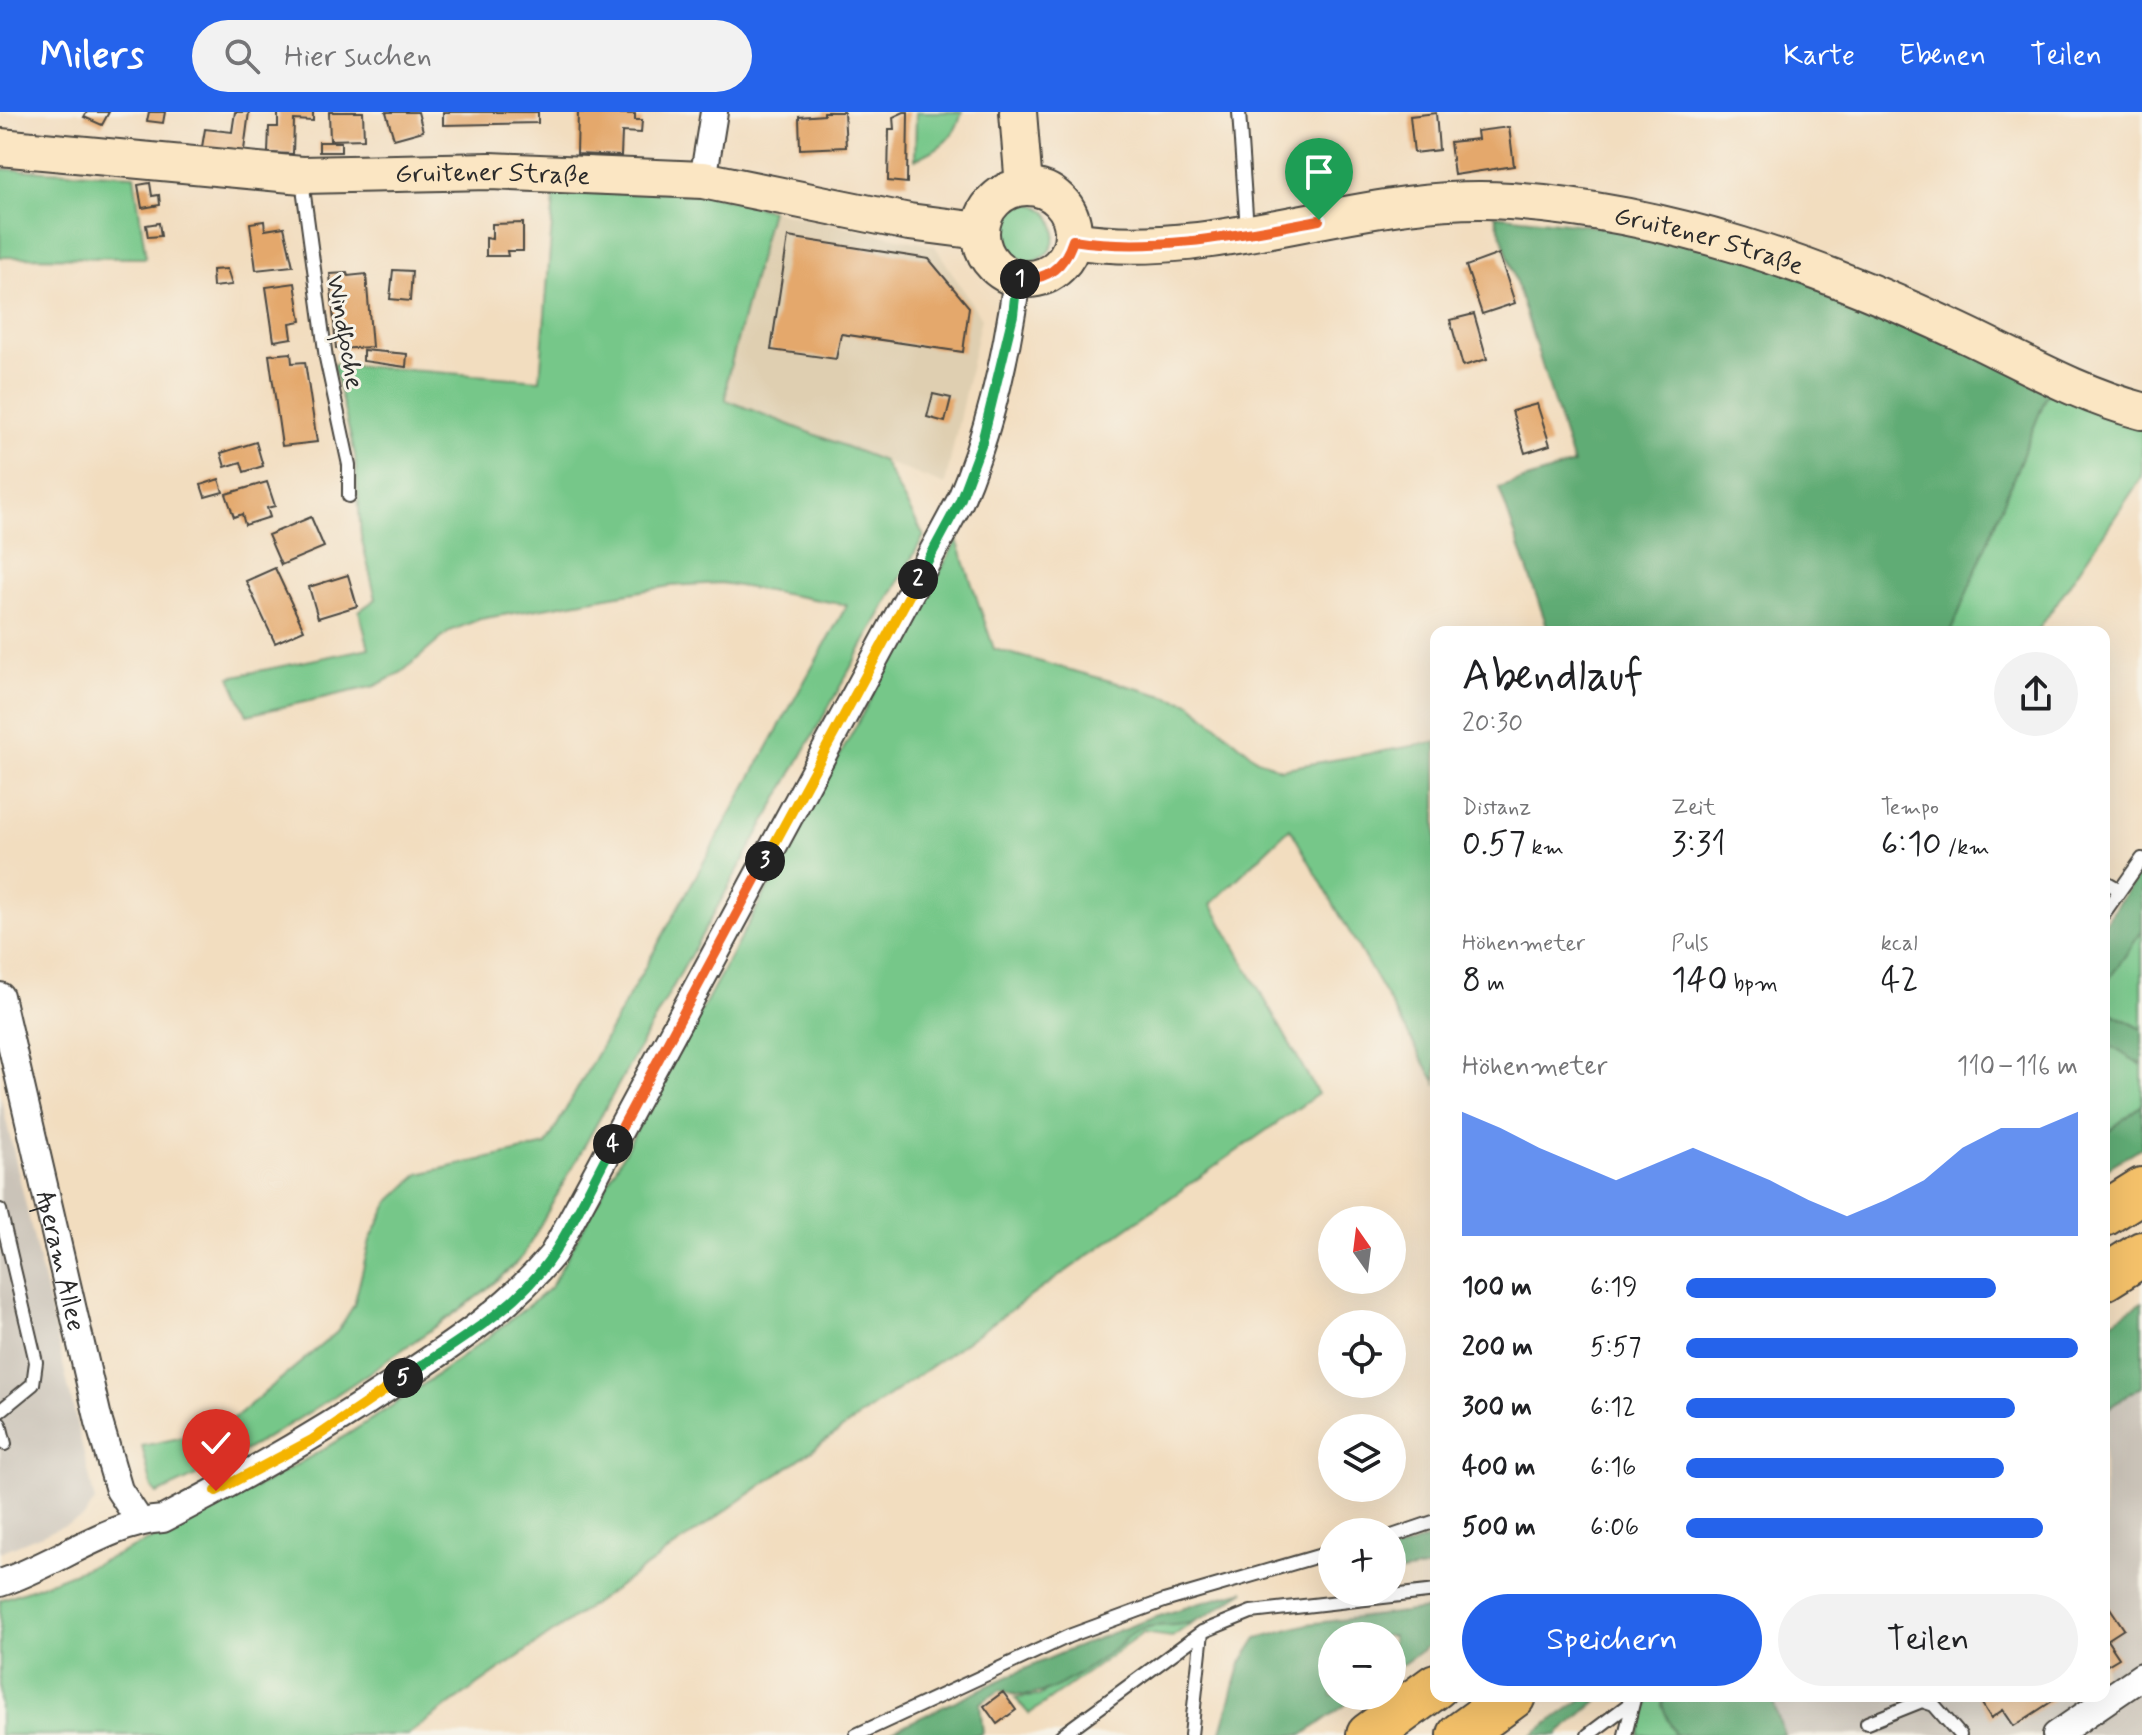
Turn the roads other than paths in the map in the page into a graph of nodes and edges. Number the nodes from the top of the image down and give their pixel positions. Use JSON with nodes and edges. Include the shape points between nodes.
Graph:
{"nodes":[{"id":1,"x":714,"y":112,"type":"edge"},
{"id":2,"x":1018,"y":112,"type":"edge"},
{"id":3,"x":1239,"y":112,"type":"edge"},
{"id":4,"x":0,"y":147,"type":"edge"},
{"id":5,"x":302,"y":175,"type":"junction"},
{"id":6,"x":703,"y":180,"type":"junction"},
{"id":7,"x":1024,"y":187,"type":"junction"},
{"id":8,"x":980,"y":231,"type":"junction"},
{"id":9,"x":1248,"y":233,"type":"junction"},
{"id":10,"x":1073,"y":240,"type":"junction"},
{"id":11,"x":1017,"y":279,"type":"junction"},
{"id":12,"x":2142,"y":411,"type":"edge"},
{"id":13,"x":349,"y":496,"type":"dead end"},
{"id":14,"x":2142,"y":859,"type":"edge"},
{"id":15,"x":2110,"y":884,"type":"edge"},
{"id":16,"x":2120,"y":890,"type":"junction"},
{"id":17,"x":2110,"y":904,"type":"edge"},
{"id":18,"x":0,"y":996,"type":"edge"},
{"id":19,"x":2142,"y":1190,"type":"edge"},
{"id":20,"x":0,"y":1210,"type":"edge"},
{"id":21,"x":2110,"y":1210,"type":"edge"},
{"id":22,"x":2142,"y":1254,"type":"edge"},
{"id":23,"x":2110,"y":1274,"type":"edge"},
{"id":24,"x":0,"y":1411,"type":"edge"},
{"id":25,"x":0,"y":1424,"type":"edge"},
{"id":26,"x":5,"y":1444,"type":"dead end"},
{"id":27,"x":139,"y":1520,"type":"junction"},
{"id":28,"x":1430,"y":1523,"type":"edge"},
{"id":29,"x":1406,"y":1531,"type":"edge"},
{"id":30,"x":1318,"y":1556,"type":"edge"},
{"id":31,"x":0,"y":1583,"type":"edge"},
{"id":32,"x":1430,"y":1592,"type":"edge"},
{"id":33,"x":1202,"y":1632,"type":"junction"},
{"id":34,"x":2142,"y":1676,"type":"edge"},
{"id":35,"x":1430,"y":1690,"type":"edge"},
{"id":36,"x":2110,"y":1698,"type":"edge"},
{"id":37,"x":1505,"y":1702,"type":"edge"},
{"id":38,"x":1630,"y":1702,"type":"edge"},
{"id":39,"x":1633,"y":1702,"type":"edge"},
{"id":40,"x":1920,"y":1702,"type":"edge"},
{"id":41,"x":1925,"y":1702,"type":"edge"},
{"id":42,"x":2104,"y":1702,"type":"edge"},
{"id":43,"x":1867,"y":1723,"type":"dead end"},
{"id":44,"x":856,"y":1735,"type":"edge"},
{"id":45,"x":1062,"y":1735,"type":"edge"},
{"id":46,"x":1191,"y":1735,"type":"edge"},
{"id":47,"x":1369,"y":1735,"type":"edge"},
{"id":48,"x":1460,"y":1735,"type":"edge"},
{"id":49,"x":1588,"y":1735,"type":"edge"},
{"id":50,"x":1625,"y":1735,"type":"edge"},
{"id":51,"x":1960,"y":1735,"type":"edge"},
{"id":52,"x":2056,"y":1735,"type":"edge"}],
"edges":[{"from":1,"to":6,"type":"street"},
{"from":2,"to":7,"type":"main road"},
{"from":3,"to":9,"type":"lane"},
{"from":4,"to":5,"type":"main road","name":"Gruitener Straße"},
{"from":5,"to":6,"type":"main road","name":"Gruitener Straße","via":[[490,171]]},
{"from":5,"to":13,"type":"lane","name":"Windfoche","via":[[324,343],[349,465]]},
{"from":6,"to":8,"type":"main road","name":"Gruitener Straße","via":[[909,222]]},
{"from":7,"to":8,"type":"main road","via":[[996,199]]},
{"from":7,"to":10,"type":"main road","via":[[1047,192],[1062,203],[1071,219]]},
{"from":8,"to":11,"type":"main road","via":[[992,264]]},
{"from":9,"to":10,"type":"main road","name":"Gruitener Straße","via":[[1139,244]]},
{"from":9,"to":12,"type":"main road","name":"Gruitener Straße","via":[[1423,203],[1509,201],[1660,223],[1766,253],[1861,288],[2050,377]]},
{"from":10,"to":11,"type":"main road","via":[[1063,262],[1050,274]]},
{"from":11,"to":27,"type":"street","via":[[982,442],[960,501],[553,1254],[489,1320],[312,1440],[163,1519]]},
{"from":14,"to":16,"type":"lane"},
{"from":15,"to":16,"type":"lane"},
{"from":16,"to":17,"type":"lane"},
{"from":18,"to":27,"type":"street","name":"Aperam Allee","via":[[99,1422],[119,1490]]},
{"from":19,"to":21,"type":"highway"},
{"from":20,"to":24,"type":"lane","via":[[36,1362],[33,1384]]},
{"from":22,"to":23,"type":"highway"},
{"from":25,"to":26,"type":"lane"},
{"from":27,"to":31,"type":"street"},
{"from":28,"to":29,"type":"lane"},
{"from":30,"to":44,"type":"lane","via":[[1164,1601],[1069,1636]]},
{"from":32,"to":33,"type":"lane","via":[[1251,1612]]},
{"from":33,"to":45,"type":"lane"},
{"from":33,"to":46,"type":"lane"},
{"from":34,"to":36,"type":"street"},
{"from":35,"to":47,"type":"highway"},
{"from":37,"to":48,"type":"highway"},
{"from":38,"to":49,"type":"lane"},
{"from":39,"to":50,"type":"lane"},
{"from":40,"to":43,"type":"lane"},
{"from":41,"to":51,"type":"lane"},
{"from":42,"to":52,"type":"street"}]}
